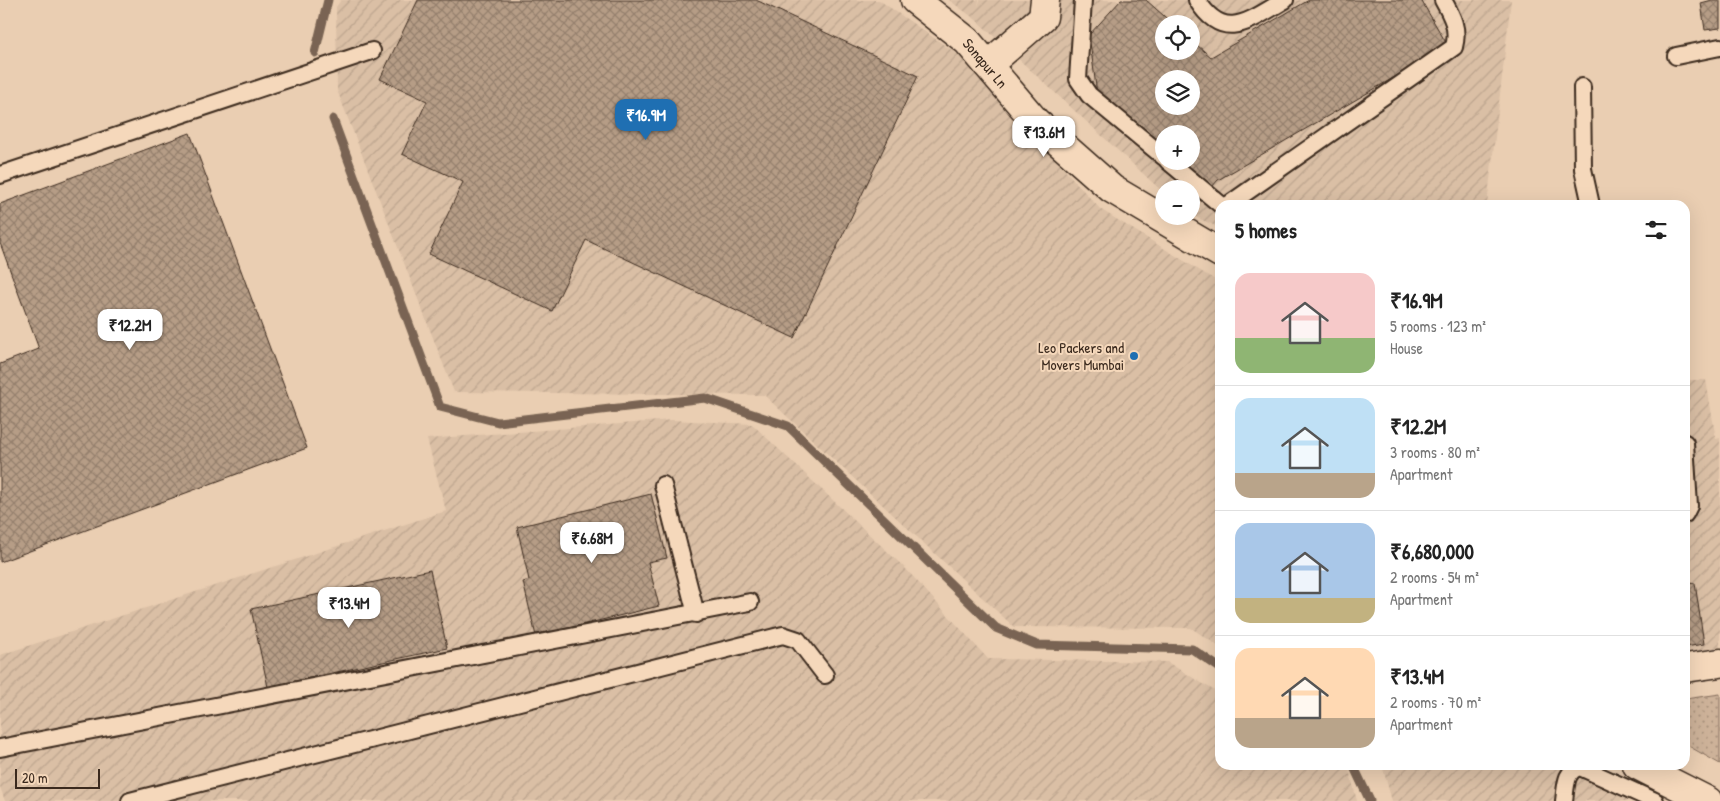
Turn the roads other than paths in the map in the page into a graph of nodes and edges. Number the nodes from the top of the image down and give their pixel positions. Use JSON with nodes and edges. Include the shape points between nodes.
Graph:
{"nodes":[{"id":1,"x":915,"y":0,"type":"edge"},
{"id":2,"x":1083,"y":0,"type":"edge"},
{"id":3,"x":1197,"y":0,"type":"edge"},
{"id":4,"x":1285,"y":0,"type":"edge"},
{"id":5,"x":1443,"y":0,"type":"edge"},
{"id":6,"x":1050,"y":6,"type":"edge"},
{"id":7,"x":1720,"y":47,"type":"edge"},
{"id":8,"x":372,"y":51,"type":"dead end"},
{"id":9,"x":1676,"y":56,"type":"dead end"},
{"id":10,"x":988,"y":65,"type":"junction"},
{"id":11,"x":1582,"y":86,"type":"dead end"},
{"id":12,"x":1155,"y":150,"type":"edge"},
{"id":13,"x":1179,"y":170,"type":"edge"},
{"id":14,"x":0,"y":175,"type":"edge"},
{"id":15,"x":1215,"y":200,"type":"edge"},
{"id":16,"x":1235,"y":200,"type":"edge"},
{"id":17,"x":1590,"y":200,"type":"edge"},
{"id":18,"x":1215,"y":250,"type":"edge"},
{"id":19,"x":662,"y":485,"type":"dead end"},
{"id":20,"x":750,"y":602,"type":"dead end"},
{"id":21,"x":696,"y":614,"type":"junction"},
{"id":22,"x":1720,"y":663,"type":"edge"},
{"id":23,"x":1690,"y":667,"type":"edge"},
{"id":24,"x":825,"y":675,"type":"dead end"},
{"id":25,"x":0,"y":748,"type":"edge"},
{"id":26,"x":1573,"y":770,"type":"edge"},
{"id":27,"x":1589,"y":770,"type":"edge"},
{"id":28,"x":1646,"y":770,"type":"edge"},
{"id":29,"x":1692,"y":797,"type":"edge"},
{"id":30,"x":130,"y":801,"type":"edge"},
{"id":31,"x":1564,"y":801,"type":"edge"},
{"id":32,"x":1655,"y":801,"type":"edge"}],
"edges":[{"from":1,"to":10,"type":"street","name":"Sonapur Ln","via":[[967,41]]},
{"from":2,"to":12,"type":"lane","via":[[1078,79],[1089,95]]},
{"from":3,"to":4,"type":"lane","via":[[1206,14],[1219,24],[1244,23]]},
{"from":5,"to":16,"type":"lane","via":[[1457,36],[1454,47]]},
{"from":6,"to":10,"type":"street"},
{"from":7,"to":9,"type":"lane"},
{"from":8,"to":14,"type":"lane"},
{"from":10,"to":18,"type":"street","name":"Sonapur Ln","via":[[1036,122],[1112,189]]},
{"from":11,"to":17,"type":"lane","via":[[1583,169]]},
{"from":13,"to":15,"type":"lane"},
{"from":19,"to":21,"type":"lane"},
{"from":20,"to":21,"type":"lane"},
{"from":21,"to":25,"type":"lane"},
{"from":22,"to":23,"type":"street"},
{"from":24,"to":30,"type":"lane","via":[[798,640],[783,635]]},
{"from":26,"to":31,"type":"lane","via":[[1569,772]]},
{"from":27,"to":32,"type":"lane"},
{"from":28,"to":29,"type":"street"}]}
